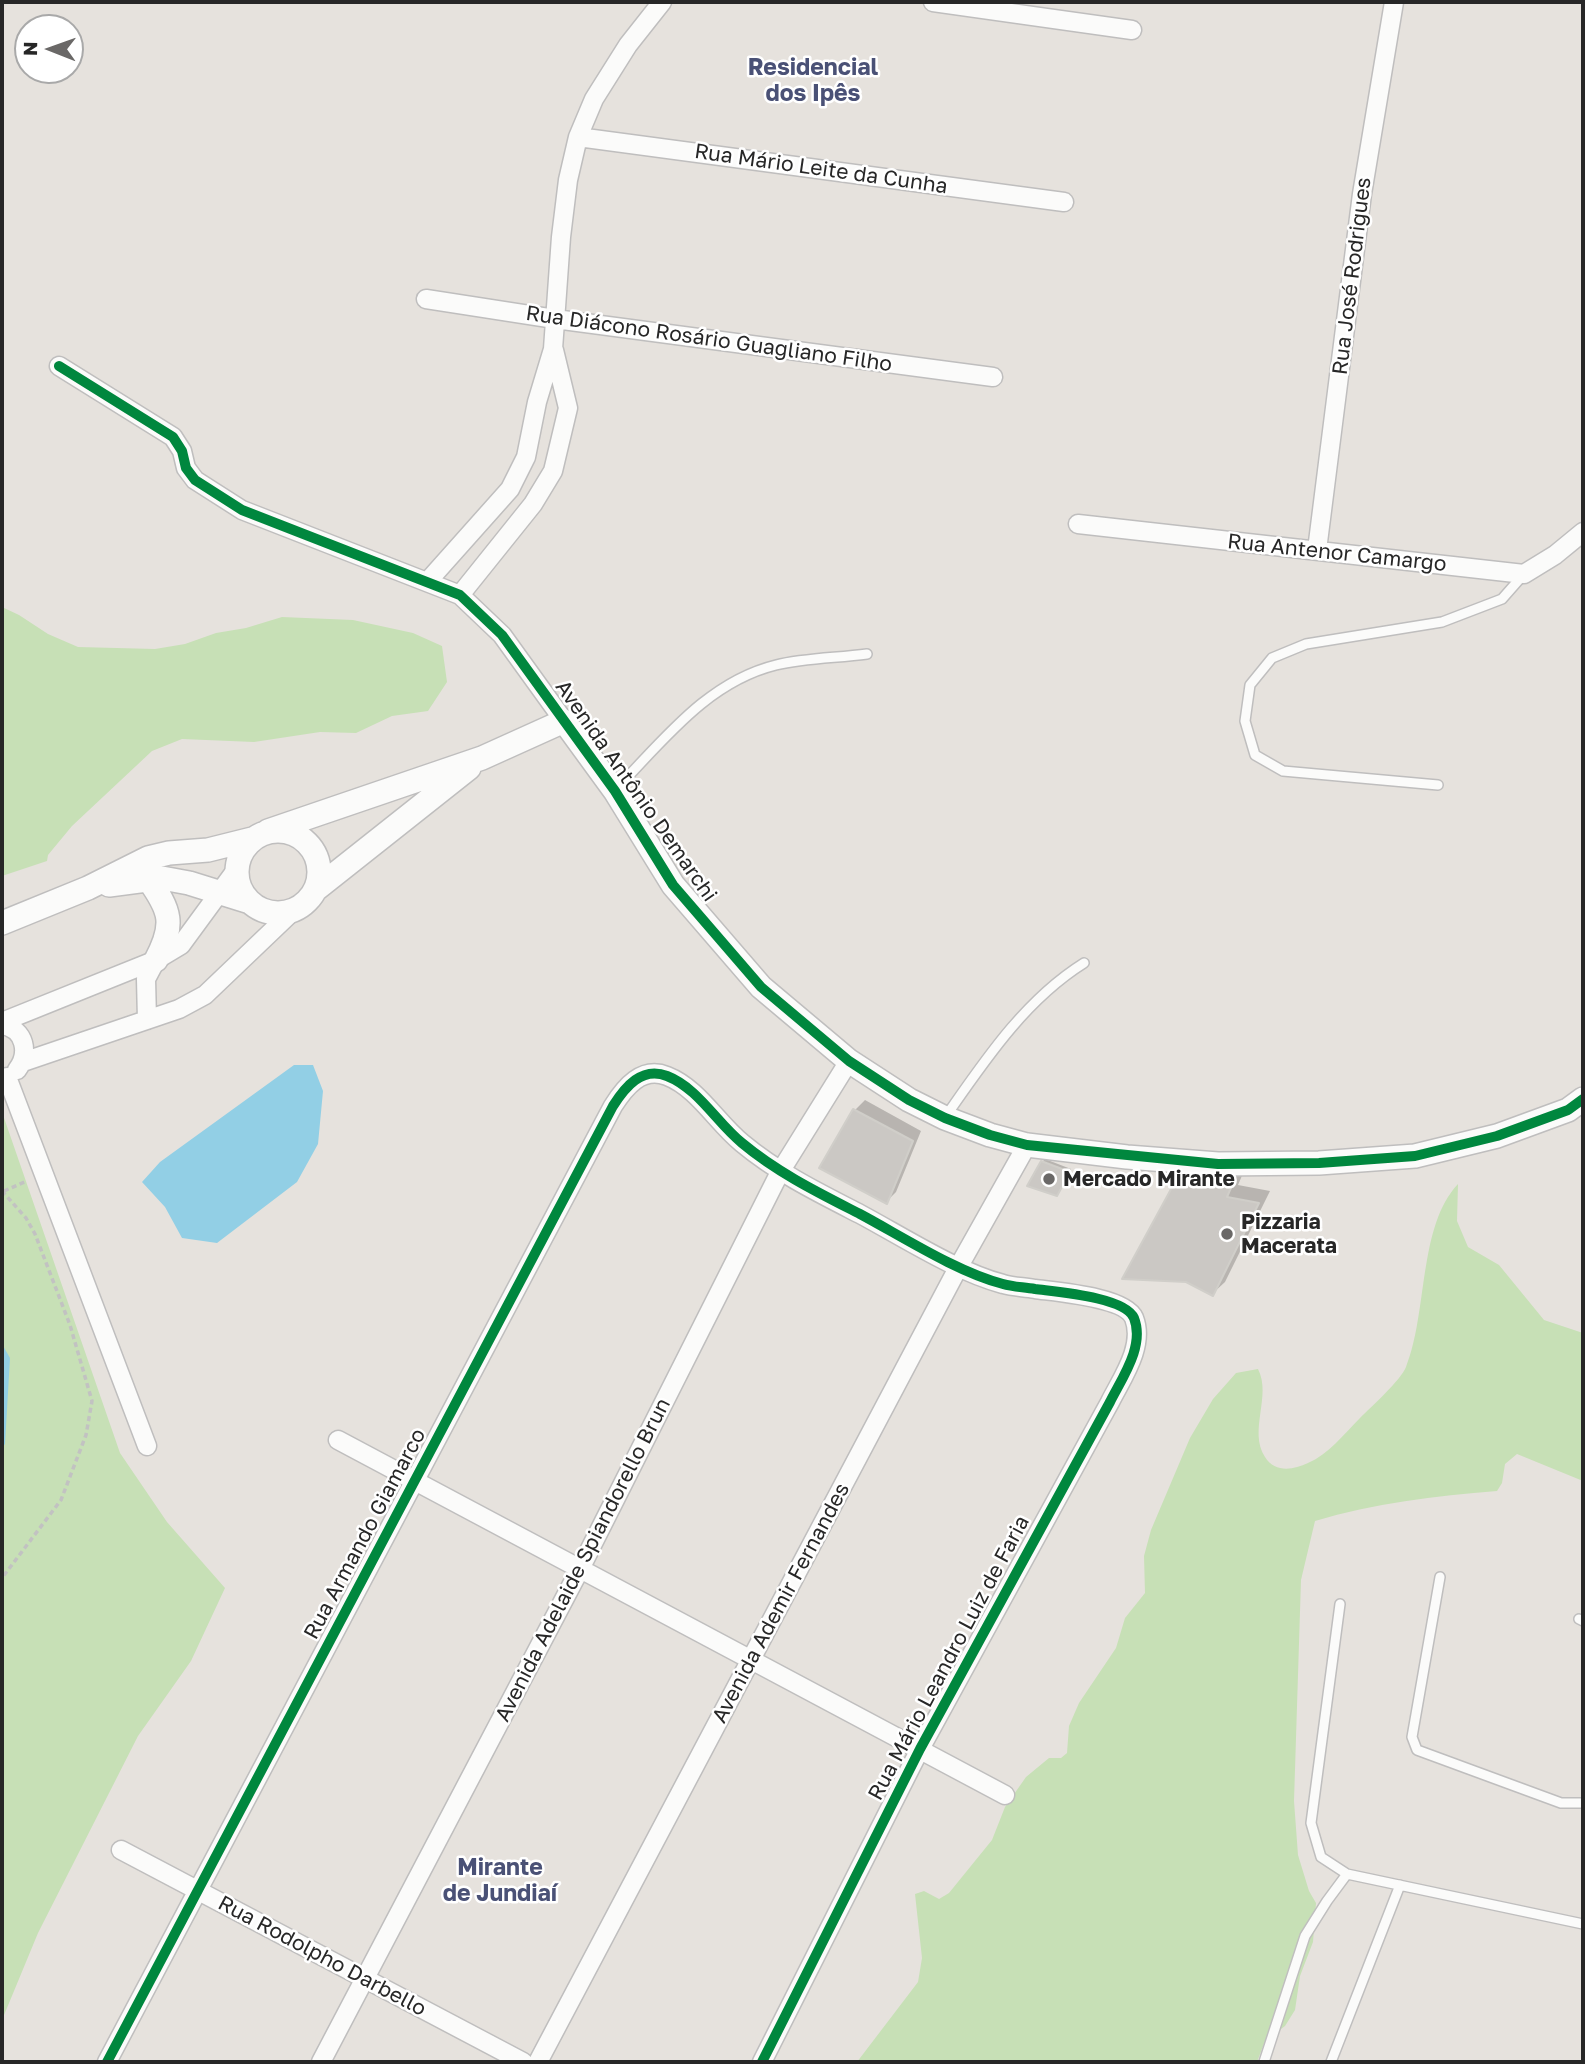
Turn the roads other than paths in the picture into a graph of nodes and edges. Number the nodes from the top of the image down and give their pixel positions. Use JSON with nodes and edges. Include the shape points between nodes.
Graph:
{"nodes":[{"id":1,"x":662,"y":2,"type":"edge"},
{"id":2,"x":933,"y":2,"type":"edge"},
{"id":3,"x":1394,"y":2,"type":"edge"},
{"id":4,"x":1132,"y":30,"type":"dead end"},
{"id":5,"x":578,"y":137,"type":"junction"},
{"id":6,"x":1063,"y":202,"type":"dead end"},
{"id":7,"x":426,"y":299,"type":"dead end"},
{"id":8,"x":555,"y":319,"type":"junction"},
{"id":9,"x":553,"y":349,"type":"junction"},
{"id":10,"x":59,"y":366,"type":"dead end"},
{"id":11,"x":993,"y":377,"type":"dead end"},
{"id":12,"x":1077,"y":524,"type":"dead end"},
{"id":13,"x":1583,"y":532,"type":"edge"},
{"id":14,"x":1317,"y":550,"type":"junction"},
{"id":15,"x":1524,"y":574,"type":"junction"},
{"id":16,"x":428,"y":581,"type":"junction"},
{"id":17,"x":460,"y":595,"type":"junction"},
{"id":18,"x":867,"y":654,"type":"dead end"},
{"id":19,"x":564,"y":722,"type":"junction"},
{"id":20,"x":482,"y":758,"type":"junction"},
{"id":21,"x":1438,"y":785,"type":"dead end"},
{"id":22,"x":615,"y":791,"type":"junction"},
{"id":23,"x":260,"y":835,"type":"junction"},
{"id":24,"x":236,"y":870,"type":"junction"},
{"id":25,"x":148,"y":879,"type":"junction"},
{"id":26,"x":88,"y":888,"type":"junction"},
{"id":27,"x":315,"y":890,"type":"junction"},
{"id":28,"x":219,"y":894,"type":"junction"},
{"id":29,"x":250,"y":902,"type":"junction"},
{"id":30,"x":294,"y":910,"type":"junction"},
{"id":31,"x":2,"y":923,"type":"edge"},
{"id":32,"x":156,"y":960,"type":"junction"},
{"id":33,"x":1084,"y":963,"type":"dead end"},
{"id":34,"x":146,"y":1020,"type":"junction"},
{"id":35,"x":2,"y":1023,"type":"edge"},
{"id":36,"x":849,"y":1061,"type":"junction"},
{"id":37,"x":23,"y":1062,"type":"junction"},
{"id":38,"x":4,"y":1077,"type":"edge"},
{"id":39,"x":688,"y":1088,"type":"joint"},
{"id":40,"x":1583,"y":1099,"type":"edge"},
{"id":41,"x":945,"y":1118,"type":"junction"},
{"id":42,"x":1027,"y":1145,"type":"junction"},
{"id":43,"x":780,"y":1172,"type":"junction"},
{"id":44,"x":959,"y":1266,"type":"junction"},
{"id":45,"x":338,"y":1440,"type":"dead end"},
{"id":46,"x":147,"y":1446,"type":"dead end"},
{"id":47,"x":415,"y":1481,"type":"junction"},
{"id":48,"x":580,"y":1569,"type":"junction"},
{"id":49,"x":1440,"y":1577,"type":"dead end"},
{"id":50,"x":1340,"y":1604,"type":"dead end"},
{"id":51,"x":751,"y":1660,"type":"junction"},
{"id":52,"x":920,"y":1749,"type":"junction"},
{"id":53,"x":1005,"y":1795,"type":"dead end"},
{"id":54,"x":1583,"y":1803,"type":"edge"},
{"id":55,"x":121,"y":1850,"type":"dead end"},
{"id":56,"x":1348,"y":1874,"type":"junction"},
{"id":57,"x":1400,"y":1885,"type":"junction"},
{"id":58,"x":197,"y":1890,"type":"junction"},
{"id":59,"x":1583,"y":1924,"type":"edge"},
{"id":60,"x":364,"y":1978,"type":"junction"},
{"id":61,"x":107,"y":2062,"type":"edge"},
{"id":62,"x":321,"y":2062,"type":"edge"},
{"id":63,"x":523,"y":2062,"type":"edge"},
{"id":64,"x":538,"y":2062,"type":"edge"},
{"id":65,"x":762,"y":2062,"type":"edge"},
{"id":66,"x":1264,"y":2062,"type":"edge"},
{"id":67,"x":1331,"y":2062,"type":"edge"}],
"edges":[{"from":1,"to":5,"type":"street","via":[[594,99]]},
{"from":2,"to":4,"type":"street"},
{"from":3,"to":14,"type":"street","name":"Rua José Rodrigues","via":[[1362,194]]},
{"from":5,"to":6,"type":"street","name":"Rua Mário Leite da Cunha"},
{"from":5,"to":8,"type":"street","via":[[568,180]]},
{"from":7,"to":8,"type":"street","name":"Rua Diácono Rosário Guagliano Filho"},
{"from":8,"to":9,"type":"street"},
{"from":8,"to":11,"type":"street","name":"Rua Diácono Rosário Guagliano Filho"},
{"from":9,"to":16,"type":"street","via":[[526,457],[510,489]]},
{"from":9,"to":17,"type":"street","via":[[568,408],[553,471],[533,504]]},
{"from":10,"to":16,"type":"street","name":"Avenida Antônio Demarchi","via":[[173,437],[195,480],[242,510]]},
{"from":12,"to":14,"type":"street","name":"Rua Antenor Camargo"},
{"from":13,"to":15,"type":"street"},
{"from":14,"to":15,"type":"street","name":"Rua Antenor Camargo"},
{"from":15,"to":21,"type":"lane","via":[[1502,599],[1442,622],[1306,645],[1272,658],[1250,685],[1245,721],[1255,755],[1283,771]]},
{"from":16,"to":17,"type":"street","name":"Avenida Antônio Demarchi"},
{"from":17,"to":19,"type":"street","name":"Avenida Antônio Demarchi","via":[[502,635]]},
{"from":18,"to":22,"type":"lane","via":[[775,665],[724,686],[701,702]]},
{"from":19,"to":20,"type":"street"},
{"from":19,"to":22,"type":"street","name":"Avenida Antônio Demarchi"},
{"from":20,"to":23,"type":"street"},
{"from":20,"to":27,"type":"street"},
{"from":22,"to":36,"type":"street","name":"Avenida Antônio Demarchi","via":[[673,885],[761,987]]},
{"from":23,"to":24,"type":"street","via":[[241,853]]},
{"from":23,"to":26,"type":"street","via":[[208,850],[148,858]]},
{"from":23,"to":27,"type":"street","via":[[284,831],[310,845],[319,875]]},
{"from":24,"to":28,"type":"street"},
{"from":24,"to":29,"type":"street","via":[[239,888]]},
{"from":25,"to":26,"type":"street"},
{"from":25,"to":28,"type":"street","via":[[189,883]]},
{"from":25,"to":32,"type":"street","via":[[164,901],[169,918],[167,939]]},
{"from":26,"to":31,"type":"street"},
{"from":27,"to":30,"type":"street"},
{"from":28,"to":29,"type":"street"},
{"from":28,"to":32,"type":"street","via":[[181,945]]},
{"from":29,"to":30,"type":"street","via":[[263,911]]},
{"from":30,"to":34,"type":"street","via":[[205,995]]},
{"from":32,"to":34,"type":"street","via":[[146,979]]},
{"from":32,"to":35,"type":"street"},
{"from":33,"to":41,"type":"lane","via":[[1037,1000],[977,1071]]},
{"from":34,"to":37,"type":"street"},
{"from":35,"to":37,"type":"street","via":[[17,1031],[23,1041]]},
{"from":36,"to":41,"type":"street","name":"Avenida Antônio Demarchi"},
{"from":36,"to":43,"type":"street","name":"Avenida Adelaide Spiandorello Brun"},
{"from":37,"to":38,"type":"street"},
{"from":38,"to":46,"type":"street"},
{"from":39,"to":43,"type":"street","name":"Rua Mário Leandro Luiz de Faria","via":[[740,1142]]},
{"from":39,"to":47,"type":"street","name":"Rua Armando Giamarco","via":[[666,1075],[645,1074],[626,1085]]},
{"from":40,"to":42,"type":"street","name":"Avenida Antônio Demarchi","via":[[1568,1110],[1497,1136],[1415,1156],[1218,1164]]},
{"from":41,"to":42,"type":"street","name":"Avenida Antônio Demarchi"},
{"from":42,"to":44,"type":"street","name":"Avenida Ademir Fernandes"},
{"from":43,"to":44,"type":"street","name":"Rua Mário Leandro Luiz de Faria"},
{"from":43,"to":48,"type":"street","name":"Avenida Adelaide Spiandorello Brun"},
{"from":44,"to":51,"type":"street","name":"Avenida Ademir Fernandes"},
{"from":44,"to":52,"type":"street","name":"Rua Mário Leandro Luiz de Faria","via":[[1003,1284],[1122,1305],[1133,1316],[1137,1333],[1133,1355],[1110,1402]]},
{"from":45,"to":47,"type":"street"},
{"from":47,"to":48,"type":"street"},
{"from":47,"to":58,"type":"street","name":"Rua Armando Giamarco"},
{"from":48,"to":51,"type":"street"},
{"from":48,"to":60,"type":"street","name":"Avenida Adelaide Spiandorello Brun"},
{"from":49,"to":54,"type":"lane","via":[[1412,1737],[1417,1750],[1561,1803]]},
{"from":50,"to":56,"type":"lane","via":[[1311,1823],[1321,1857]]},
{"from":51,"to":52,"type":"street"},
{"from":51,"to":64,"type":"street","name":"Avenida Ademir Fernandes"},
{"from":52,"to":53,"type":"street"},
{"from":52,"to":65,"type":"street","name":"Rua Mário Leandro Luiz de Faria"},
{"from":55,"to":58,"type":"street","name":"Rua Rodolpho Darbello"},
{"from":56,"to":57,"type":"lane"},
{"from":56,"to":66,"type":"lane","via":[[1305,1936]]},
{"from":57,"to":59,"type":"lane"},
{"from":57,"to":67,"type":"lane"},
{"from":58,"to":60,"type":"street","name":"Rua Rodolpho Darbello"},
{"from":58,"to":61,"type":"street","name":"Rua Armando Giamarco"},
{"from":60,"to":62,"type":"street","name":"Avenida Adelaide Spiandorello Brun"},
{"from":60,"to":63,"type":"street","name":"Rua Rodolpho Darbello"}]}
